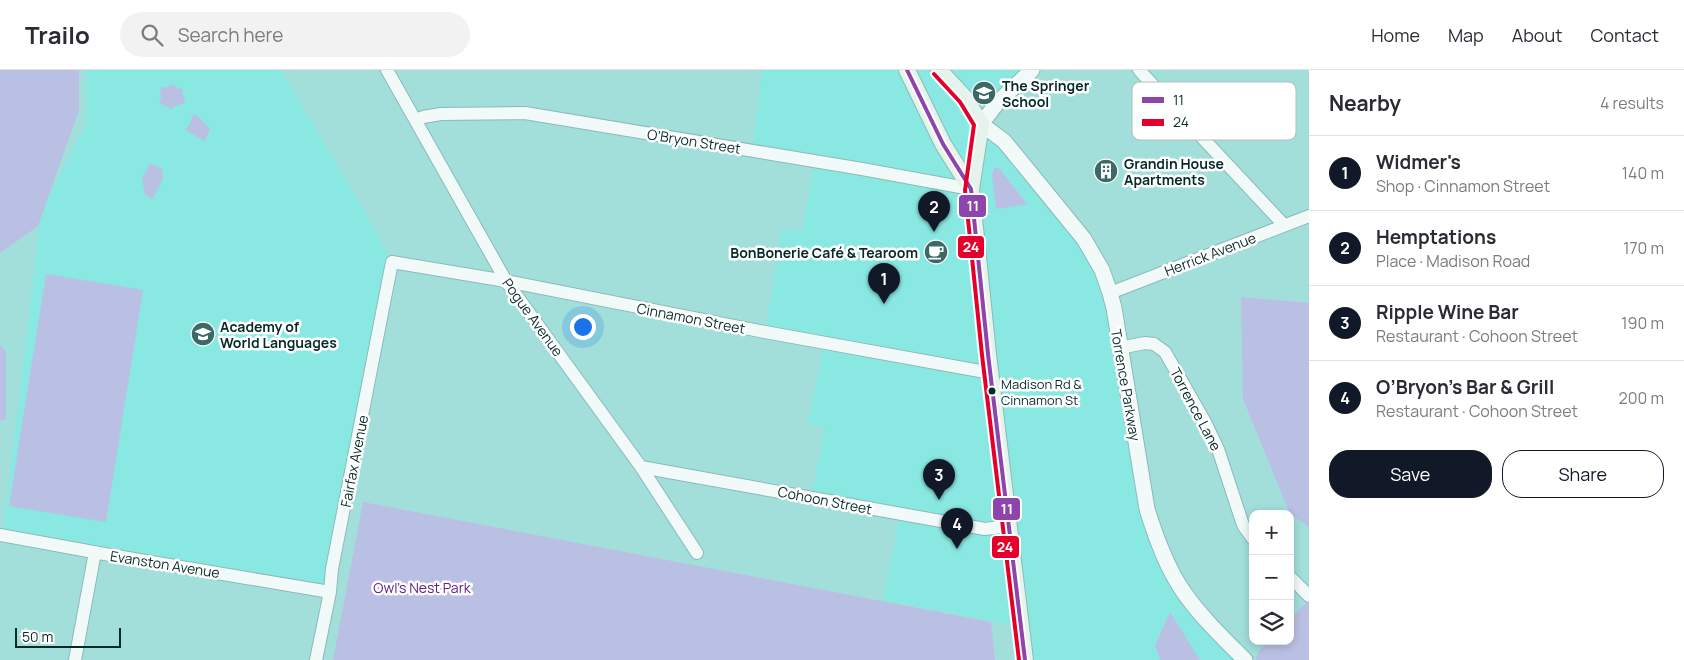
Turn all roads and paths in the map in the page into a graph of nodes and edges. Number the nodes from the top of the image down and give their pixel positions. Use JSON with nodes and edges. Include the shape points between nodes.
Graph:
{"nodes":[{"id":1,"x":387,"y":70,"type":"edge"},
{"id":2,"x":907,"y":70,"type":"edge"},
{"id":3,"x":939,"y":70,"type":"edge"},
{"id":4,"x":1032,"y":70,"type":"edge"},
{"id":5,"x":1139,"y":70,"type":"edge"},
{"id":6,"x":1150,"y":82,"type":"edge"},
{"id":7,"x":415,"y":120,"type":"junction"},
{"id":8,"x":981,"y":124,"type":"junction"},
{"id":9,"x":1204,"y":140,"type":"edge"},
{"id":10,"x":972,"y":189,"type":"junction"},
{"id":11,"x":1309,"y":216,"type":"edge"},
{"id":12,"x":1284,"y":225,"type":"junction"},
{"id":13,"x":392,"y":262,"type":"joint"},
{"id":14,"x":506,"y":281,"type":"junction"},
{"id":15,"x":1110,"y":293,"type":"junction"},
{"id":16,"x":1119,"y":348,"type":"junction"},
{"id":17,"x":991,"y":373,"type":"junction"},
{"id":18,"x":641,"y":467,"type":"junction"},
{"id":19,"x":1008,"y":526,"type":"junction"},
{"id":20,"x":1249,"y":533,"type":"edge"},
{"id":21,"x":0,"y":535,"type":"edge"},
{"id":22,"x":95,"y":552,"type":"junction"},
{"id":23,"x":697,"y":553,"type":"dead end"},
{"id":24,"x":1294,"y":581,"type":"edge"},
{"id":25,"x":330,"y":592,"type":"junction"},
{"id":26,"x":1309,"y":596,"type":"edge"},
{"id":27,"x":74,"y":660,"type":"edge"},
{"id":28,"x":316,"y":660,"type":"edge"},
{"id":29,"x":1025,"y":660,"type":"edge"},
{"id":30,"x":1245,"y":660,"type":"edge"}],
"edges":[{"from":1,"to":7,"type":"street","name":"Pogue Avenue"},
{"from":2,"to":10,"type":"main road","via":[[943,144]]},
{"from":3,"to":8,"type":"main road","via":[[965,98]]},
{"from":4,"to":8,"type":"street","via":[[998,102]]},
{"from":5,"to":6,"type":"street"},
{"from":7,"to":10,"type":"street","name":"O’Bryon Street","via":[[440,114],[525,113]]},
{"from":7,"to":14,"type":"street","name":"Pogue Avenue"},
{"from":8,"to":10,"type":"main road"},
{"from":8,"to":15,"type":"street","name":"Torrence Parkway","via":[[1004,141],[1084,239],[1102,270]]},
{"from":9,"to":12,"type":"street"},
{"from":10,"to":17,"type":"main road"},
{"from":11,"to":12,"type":"street","name":"Herrick Avenue"},
{"from":12,"to":15,"type":"street","name":"Herrick Avenue"},
{"from":13,"to":14,"type":"street","name":"Cinnamon Street"},
{"from":13,"to":25,"type":"street","name":"Fairfax Avenue"},
{"from":14,"to":17,"type":"street","name":"Cinnamon Street"},
{"from":14,"to":18,"type":"street","name":"Pogue Avenue"},
{"from":15,"to":16,"type":"street","name":"Torrence Parkway"},
{"from":16,"to":20,"type":"street","name":"Torrence Lane","via":[[1145,343],[1154,344],[1165,352],[1218,449],[1243,525]]},
{"from":16,"to":30,"type":"street","name":"Torrence Parkway","via":[[1147,509],[1155,534],[1184,593]]},
{"from":17,"to":19,"type":"main road"},
{"from":18,"to":19,"type":"street","name":"Cohoon Street","via":[[985,529]]},
{"from":18,"to":23,"type":"street","name":"Pogue Avenue"},
{"from":19,"to":29,"type":"main road"},
{"from":21,"to":22,"type":"street","name":"Evanston Avenue"},
{"from":22,"to":25,"type":"street","name":"Evanston Avenue"},
{"from":22,"to":27,"type":"street"},
{"from":24,"to":26,"type":"street"},
{"from":25,"to":28,"type":"street","name":"Fairfax Avenue"}]}
